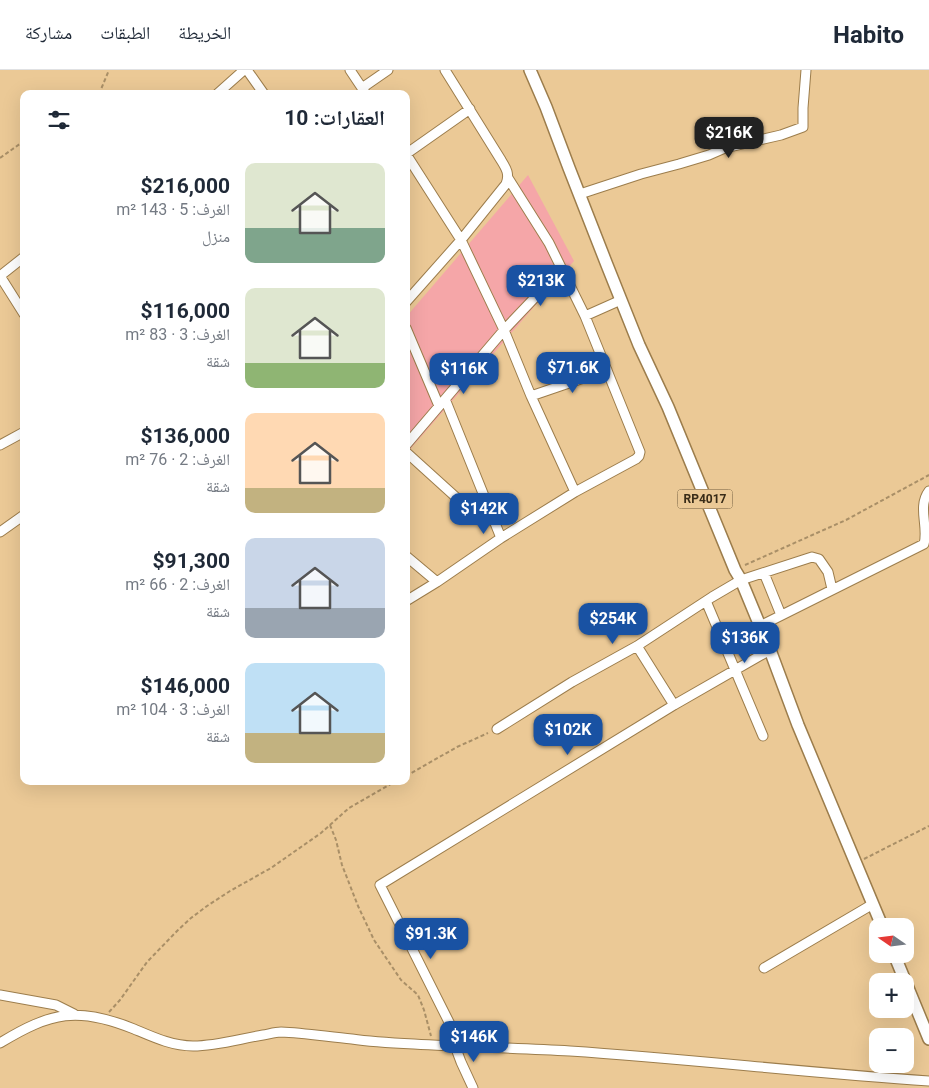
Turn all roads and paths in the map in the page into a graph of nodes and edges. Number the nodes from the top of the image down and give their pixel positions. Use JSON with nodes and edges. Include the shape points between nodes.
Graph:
{"nodes":[{"id":1,"x":109,"y":70,"type":"edge"},
{"id":2,"x":246,"y":70,"type":"edge"},
{"id":3,"x":350,"y":70,"type":"edge"},
{"id":4,"x":388,"y":70,"type":"edge"},
{"id":5,"x":445,"y":70,"type":"edge"},
{"id":6,"x":530,"y":70,"type":"edge"},
{"id":7,"x":806,"y":70,"type":"edge"},
{"id":8,"x":101,"y":90,"type":"edge"},
{"id":9,"x":223,"y":90,"type":"edge"},
{"id":10,"x":261,"y":90,"type":"edge"},
{"id":11,"x":363,"y":90,"type":"edge"},
{"id":12,"x":365,"y":90,"type":"edge"},
{"id":13,"x":470,"y":109,"type":"junction"},
{"id":14,"x":20,"y":144,"type":"edge"},
{"id":15,"x":410,"y":151,"type":"edge"},
{"id":16,"x":0,"y":158,"type":"edge"},
{"id":17,"x":410,"y":160,"type":"edge"},
{"id":18,"x":508,"y":178,"type":"junction"},
{"id":19,"x":580,"y":194,"type":"junction"},
{"id":20,"x":461,"y":240,"type":"junction"},
{"id":21,"x":20,"y":260,"type":"edge"},
{"id":22,"x":562,"y":268,"type":"junction"},
{"id":23,"x":0,"y":276,"type":"edge"},
{"id":24,"x":410,"y":296,"type":"edge"},
{"id":25,"x":621,"y":300,"type":"junction"},
{"id":26,"x":20,"y":308,"type":"edge"},
{"id":27,"x":585,"y":316,"type":"junction"},
{"id":28,"x":504,"y":330,"type":"junction"},
{"id":29,"x":410,"y":336,"type":"edge"},
{"id":30,"x":607,"y":370,"type":"junction"},
{"id":31,"x":531,"y":396,"type":"junction"},
{"id":32,"x":442,"y":403,"type":"junction"},
{"id":33,"x":20,"y":434,"type":"edge"},
{"id":34,"x":410,"y":440,"type":"edge"},
{"id":35,"x":0,"y":445,"type":"edge"},
{"id":36,"x":410,"y":456,"type":"edge"},
{"id":37,"x":929,"y":475,"type":"edge"},
{"id":38,"x":929,"y":491,"type":"edge"},
{"id":39,"x":575,"y":492,"type":"junction"},
{"id":40,"x":20,"y":518,"type":"edge"},
{"id":41,"x":495,"y":522,"type":"junction"},
{"id":42,"x":0,"y":532,"type":"edge"},
{"id":43,"x":501,"y":538,"type":"junction"},
{"id":44,"x":410,"y":559,"type":"edge"},
{"id":45,"x":764,"y":573,"type":"junction"},
{"id":46,"x":738,"y":575,"type":"junction"},
{"id":47,"x":438,"y":582,"type":"junction"},
{"id":48,"x":832,"y":589,"type":"junction"},
{"id":49,"x":410,"y":599,"type":"edge"},
{"id":50,"x":706,"y":601,"type":"junction"},
{"id":51,"x":781,"y":615,"type":"junction"},
{"id":52,"x":760,"y":626,"type":"junction"},
{"id":53,"x":636,"y":646,"type":"junction"},
{"id":54,"x":770,"y":650,"type":"junction"},
{"id":55,"x":735,"y":670,"type":"junction"},
{"id":56,"x":674,"y":705,"type":"junction"},
{"id":57,"x":497,"y":729,"type":"joint"},
{"id":58,"x":763,"y":736,"type":"dead end"},
{"id":59,"x":410,"y":774,"type":"edge"},
{"id":60,"x":389,"y":785,"type":"edge"},
{"id":61,"x":330,"y":825,"type":"junction"},
{"id":62,"x":929,"y":826,"type":"edge"},
{"id":63,"x":855,"y":863,"type":"junction"},
{"id":64,"x":873,"y":904,"type":"junction"},
{"id":65,"x":879,"y":918,"type":"edge"},
{"id":66,"x":898,"y":963,"type":"edge"},
{"id":67,"x":764,"y":968,"type":"dead end"},
{"id":68,"x":0,"y":995,"type":"edge"},
{"id":69,"x":75,"y":1014,"type":"junction"},
{"id":70,"x":104,"y":1018,"type":"junction"},
{"id":71,"x":929,"y":1039,"type":"edge"},
{"id":72,"x":0,"y":1043,"type":"edge"},
{"id":73,"x":434,"y":1045,"type":"junction"},
{"id":74,"x":458,"y":1046,"type":"junction"},
{"id":75,"x":929,"y":1081,"type":"edge"},
{"id":76,"x":473,"y":1088,"type":"edge"}],
"edges":[{"from":1,"to":8,"type":"path"},
{"from":2,"to":9,"type":"street"},
{"from":2,"to":10,"type":"street"},
{"from":3,"to":11,"type":"street"},
{"from":4,"to":12,"type":"street"},
{"from":5,"to":13,"type":"street"},
{"from":6,"to":19,"type":"main road","number":"RP4017"},
{"from":7,"to":19,"type":"street","via":[[803,127]]},
{"from":13,"to":15,"type":"street"},
{"from":13,"to":18,"type":"street","via":[[507,171]]},
{"from":14,"to":16,"type":"path"},
{"from":17,"to":20,"type":"street"},
{"from":18,"to":20,"type":"street"},
{"from":18,"to":22,"type":"street"},
{"from":19,"to":25,"type":"main road","number":"RP4017"},
{"from":20,"to":24,"type":"street"},
{"from":20,"to":28,"type":"street"},
{"from":21,"to":23,"type":"street"},
{"from":22,"to":27,"type":"street"},
{"from":22,"to":28,"type":"street"},
{"from":23,"to":26,"type":"street"},
{"from":25,"to":27,"type":"street"},
{"from":25,"to":46,"type":"main road","number":"RP4017"},
{"from":27,"to":30,"type":"street"},
{"from":28,"to":31,"type":"street"},
{"from":28,"to":32,"type":"street"},
{"from":29,"to":32,"type":"street"},
{"from":30,"to":31,"type":"street"},
{"from":30,"to":39,"type":"street","via":[[639,456]]},
{"from":31,"to":39,"type":"street"},
{"from":32,"to":34,"type":"street"},
{"from":32,"to":41,"type":"street"},
{"from":33,"to":35,"type":"street"},
{"from":36,"to":41,"type":"street","via":[[469,509]]},
{"from":37,"to":46,"type":"path"},
{"from":38,"to":48,"type":"street","via":[[924,504],[929,524],[924,544]]},
{"from":39,"to":43,"type":"street"},
{"from":40,"to":42,"type":"street"},
{"from":41,"to":43,"type":"street"},
{"from":43,"to":47,"type":"street"},
{"from":44,"to":47,"type":"street"},
{"from":45,"to":46,"type":"street"},
{"from":45,"to":48,"type":"street","via":[[812,557],[819,559],[828,572]]},
{"from":45,"to":51,"type":"street"},
{"from":46,"to":50,"type":"street"},
{"from":46,"to":52,"type":"main road","number":"RP4017"},
{"from":47,"to":49,"type":"street"},
{"from":48,"to":51,"type":"street"},
{"from":50,"to":53,"type":"street"},
{"from":50,"to":55,"type":"street"},
{"from":51,"to":52,"type":"street"},
{"from":52,"to":54,"type":"main road","number":"RP4017"},
{"from":53,"to":56,"type":"street"},
{"from":53,"to":57,"type":"street"},
{"from":54,"to":55,"type":"street"},
{"from":54,"to":63,"type":"main road","number":"RP4017"},
{"from":55,"to":56,"type":"street"},
{"from":55,"to":58,"type":"street"},
{"from":56,"to":74,"type":"street","via":[[380,885]]},
{"from":57,"to":59,"type":"path"},
{"from":60,"to":61,"type":"path","via":[[348,808]]},
{"from":61,"to":70,"type":"path","via":[[271,868],[207,906],[178,930],[147,962]]},
{"from":61,"to":73,"type":"path","via":[[358,906],[374,940],[401,980],[418,995]]},
{"from":62,"to":63,"type":"path"},
{"from":63,"to":64,"type":"main road","number":"RP4017"},
{"from":64,"to":65,"type":"main road","number":"RP4017"},
{"from":64,"to":67,"type":"street"},
{"from":66,"to":71,"type":"main road"},
{"from":68,"to":69,"type":"street","via":[[56,1005]]},
{"from":69,"to":70,"type":"street"},
{"from":69,"to":72,"type":"street","via":[[38,1022]]},
{"from":70,"to":73,"type":"street","via":[[173,1044],[192,1046],[278,1032]]},
{"from":73,"to":74,"type":"street"},
{"from":74,"to":75,"type":"street","via":[[570,1051]]},
{"from":74,"to":76,"type":"street","via":[[461,1062]]}]}
